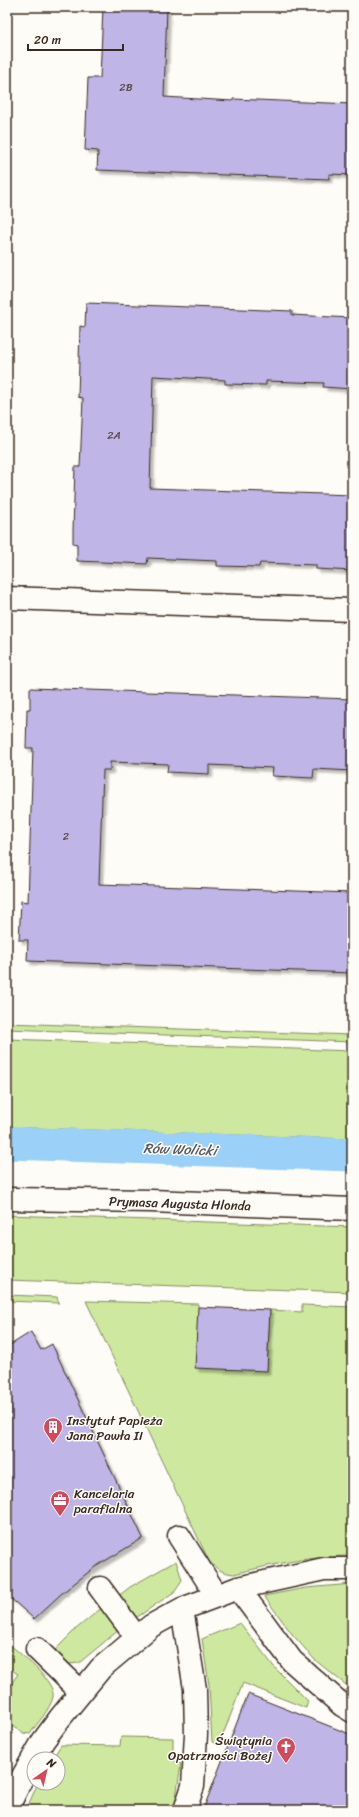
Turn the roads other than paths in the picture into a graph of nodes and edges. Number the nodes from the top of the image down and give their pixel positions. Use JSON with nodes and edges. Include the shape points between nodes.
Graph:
{"nodes":[{"id":1,"x":7,"y":598,"type":"edge"},
{"id":2,"x":352,"y":610,"type":"edge"},
{"id":3,"x":7,"y":1199,"type":"edge"},
{"id":4,"x":352,"y":1209,"type":"edge"},
{"id":5,"x":179,"y":1536,"type":"dead end"},
{"id":6,"x":352,"y":1569,"type":"edge"},
{"id":7,"x":100,"y":1588,"type":"dead end"},
{"id":8,"x":238,"y":1588,"type":"junction"},
{"id":9,"x":217,"y":1596,"type":"junction"},
{"id":10,"x":182,"y":1609,"type":"junction"},
{"id":11,"x":136,"y":1638,"type":"junction"},
{"id":12,"x":37,"y":1649,"type":"dead end"},
{"id":13,"x":81,"y":1692,"type":"junction"},
{"id":14,"x":352,"y":1711,"type":"edge"},
{"id":15,"x":7,"y":1809,"type":"edge"},
{"id":16,"x":185,"y":1810,"type":"edge"}],
"edges":[{"from":1,"to":2,"type":"street"},
{"from":3,"to":4,"type":"street","name":"Prymasa Augusta Hlonda","via":[[151,1201]]},
{"from":5,"to":9,"type":"street"},
{"from":6,"to":8,"type":"street","via":[[324,1569]]},
{"from":7,"to":11,"type":"street"},
{"from":8,"to":9,"type":"street"},
{"from":8,"to":14,"type":"street","via":[[292,1661]]},
{"from":9,"to":10,"type":"street"},
{"from":10,"to":11,"type":"street","via":[[151,1626]]},
{"from":10,"to":16,"type":"street","via":[[195,1688],[196,1734],[193,1786]]},
{"from":11,"to":13,"type":"street","via":[[102,1668]]},
{"from":12,"to":13,"type":"street"},
{"from":13,"to":15,"type":"street","via":[[43,1741]]}]}
